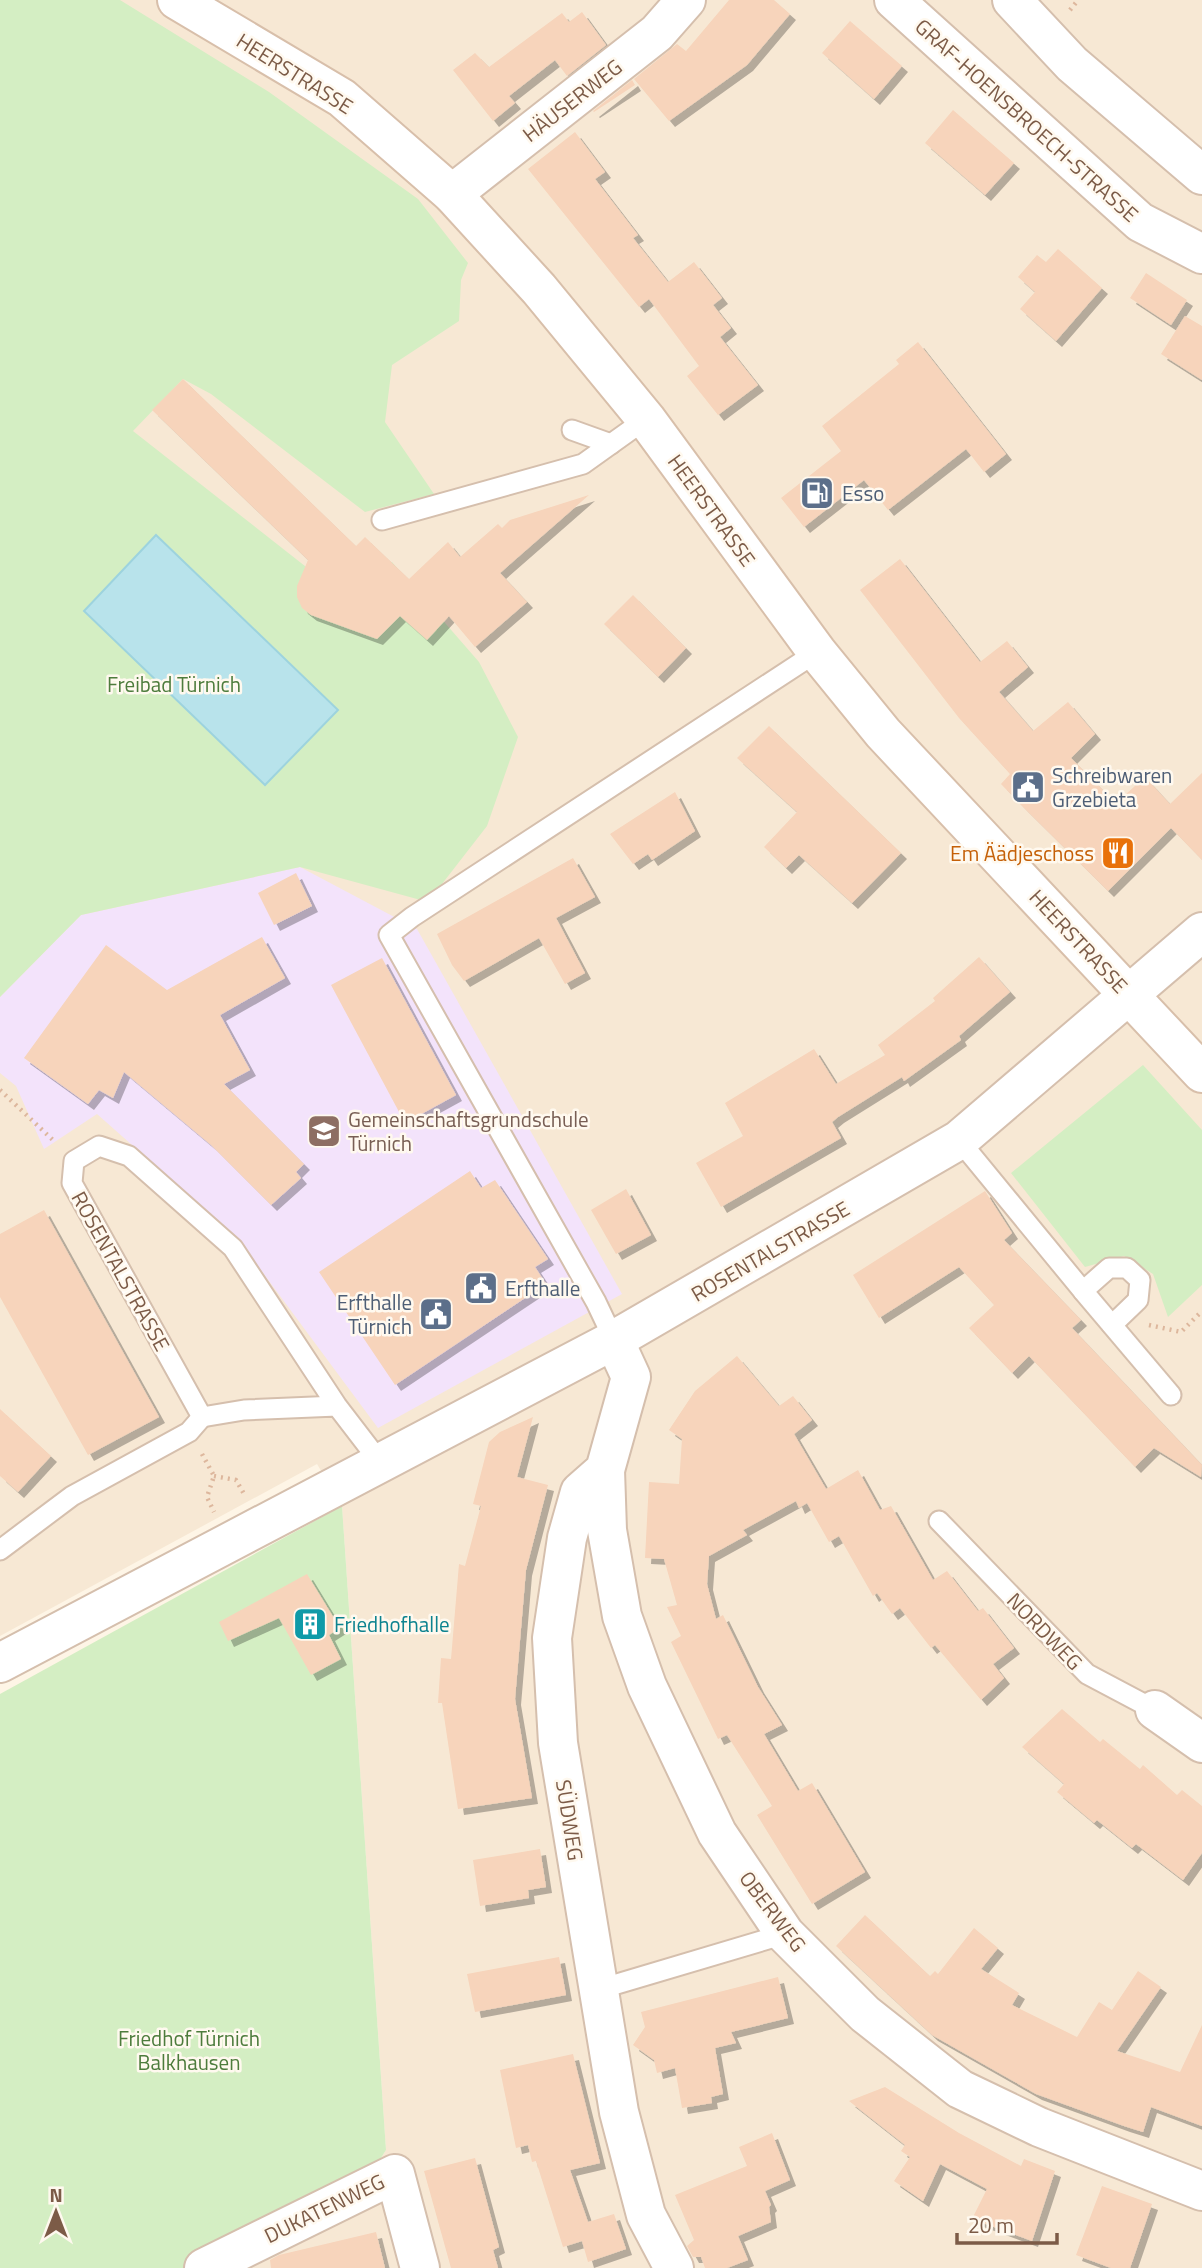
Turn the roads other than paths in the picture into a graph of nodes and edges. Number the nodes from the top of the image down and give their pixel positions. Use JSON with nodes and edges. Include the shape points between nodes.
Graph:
{"nodes":[{"id":1,"x":177,"y":0,"type":"edge"},
{"id":2,"x":686,"y":0,"type":"edge"},
{"id":3,"x":894,"y":0,"type":"edge"},
{"id":4,"x":1012,"y":0,"type":"edge"},
{"id":5,"x":1202,"y":175,"type":"edge"},
{"id":6,"x":452,"y":194,"type":"junction"},
{"id":7,"x":1202,"y":254,"type":"edge"},
{"id":8,"x":646,"y":419,"type":"junction"},
{"id":9,"x":572,"y":430,"type":"dead end"},
{"id":10,"x":611,"y":444,"type":"junction"},
{"id":11,"x":382,"y":520,"type":"dead end"},
{"id":12,"x":817,"y":652,"type":"junction"},
{"id":13,"x":1202,"y":932,"type":"edge"},
{"id":14,"x":1130,"y":996,"type":"junction"},
{"id":15,"x":1202,"y":1073,"type":"edge"},
{"id":16,"x":959,"y":1140,"type":"junction"},
{"id":17,"x":1083,"y":1291,"type":"junction"},
{"id":18,"x":1112,"y":1325,"type":"junction"},
{"id":19,"x":614,"y":1340,"type":"junction"},
{"id":20,"x":1171,"y":1395,"type":"dead end"},
{"id":21,"x":337,"y":1406,"type":"junction"},
{"id":22,"x":202,"y":1416,"type":"junction"},
{"id":23,"x":380,"y":1462,"type":"junction"},
{"id":24,"x":605,"y":1469,"type":"junction"},
{"id":25,"x":939,"y":1521,"type":"dead end"},
{"id":26,"x":0,"y":1550,"type":"edge"},
{"id":27,"x":0,"y":1663,"type":"edge"},
{"id":28,"x":1155,"y":1710,"type":"joint"},
{"id":29,"x":1202,"y":1743,"type":"edge"},
{"id":30,"x":785,"y":1934,"type":"junction"},
{"id":31,"x":600,"y":1989,"type":"junction"},
{"id":32,"x":1202,"y":2191,"type":"edge"},
{"id":33,"x":204,"y":2268,"type":"edge"},
{"id":34,"x":420,"y":2268,"type":"edge"},
{"id":35,"x":674,"y":2268,"type":"edge"}],
"edges":[{"from":1,"to":6,"type":"street","name":"HEERSTRASSE","via":[[342,98]]},
{"from":2,"to":6,"type":"street","name":"HÄUSERWEG","via":[[657,33]]},
{"from":3,"to":7,"type":"street","name":"GRAF-HOENSBROECH-STRASSE","via":[[1140,222]]},
{"from":4,"to":5,"type":"street","via":[[1072,64]]},
{"from":6,"to":8,"type":"street","name":"HEERSTRASSE","via":[[539,289]]},
{"from":8,"to":10,"type":"lane"},
{"from":8,"to":12,"type":"street","name":"HEERSTRASSE"},
{"from":9,"to":10,"type":"lane"},
{"from":10,"to":11,"type":"lane","via":[[583,464]]},
{"from":12,"to":14,"type":"street","name":"HEERSTRASSE","via":[[883,733]]},
{"from":12,"to":19,"type":"lane","via":[[389,935]]},
{"from":13,"to":14,"type":"street","name":"ROSENTALSTRASSE"},
{"from":14,"to":15,"type":"street","name":"HEERSTRASSE"},
{"from":14,"to":16,"type":"street","name":"ROSENTALSTRASSE"},
{"from":16,"to":17,"type":"lane"},
{"from":16,"to":19,"type":"street","name":"ROSENTALSTRASSE"},
{"from":17,"to":18,"type":"lane"},
{"from":17,"to":18,"type":"lane","via":[[1109,1268],[1127,1268],[1140,1280],[1139,1300]]},
{"from":18,"to":20,"type":"lane"},
{"from":19,"to":23,"type":"street","name":"ROSENTALSTRASSE"},
{"from":19,"to":24,"type":"street","via":[[631,1377]]},
{"from":21,"to":22,"type":"lane"},
{"from":21,"to":22,"type":"lane","name":"ROSENTALSTRASSE","via":[[233,1248],[129,1156],[99,1146],[75,1161],[72,1183]]},
{"from":21,"to":23,"type":"lane","name":"ROSENTALSTRASSE"},
{"from":22,"to":26,"type":"lane","via":[[189,1432],[72,1496]]},
{"from":23,"to":27,"type":"street","name":"ROSENTALSTRASSE"},
{"from":24,"to":30,"type":"street","name":"OBERWEG","via":[[607,1530],[621,1616],[647,1686],[717,1833]]},
{"from":24,"to":31,"type":"street","name":"SÜDWEG","via":[[580,1492],[567,1538],[552,1638],[558,1743]]},
{"from":25,"to":28,"type":"lane","name":"NORDWEG","via":[[1087,1674]]},
{"from":28,"to":29,"type":"street","name":"NORDWEG"},
{"from":30,"to":31,"type":"lane"},
{"from":30,"to":32,"type":"street","name":"OBERWEG","via":[[865,2014],[960,2089],[1039,2127]]},
{"from":31,"to":35,"type":"street","name":"SÜDWEG","via":[[619,2112],[639,2189],[646,2215]]},
{"from":33,"to":34,"type":"street","name":"DUKATENWEG","via":[[395,2174]]}]}
